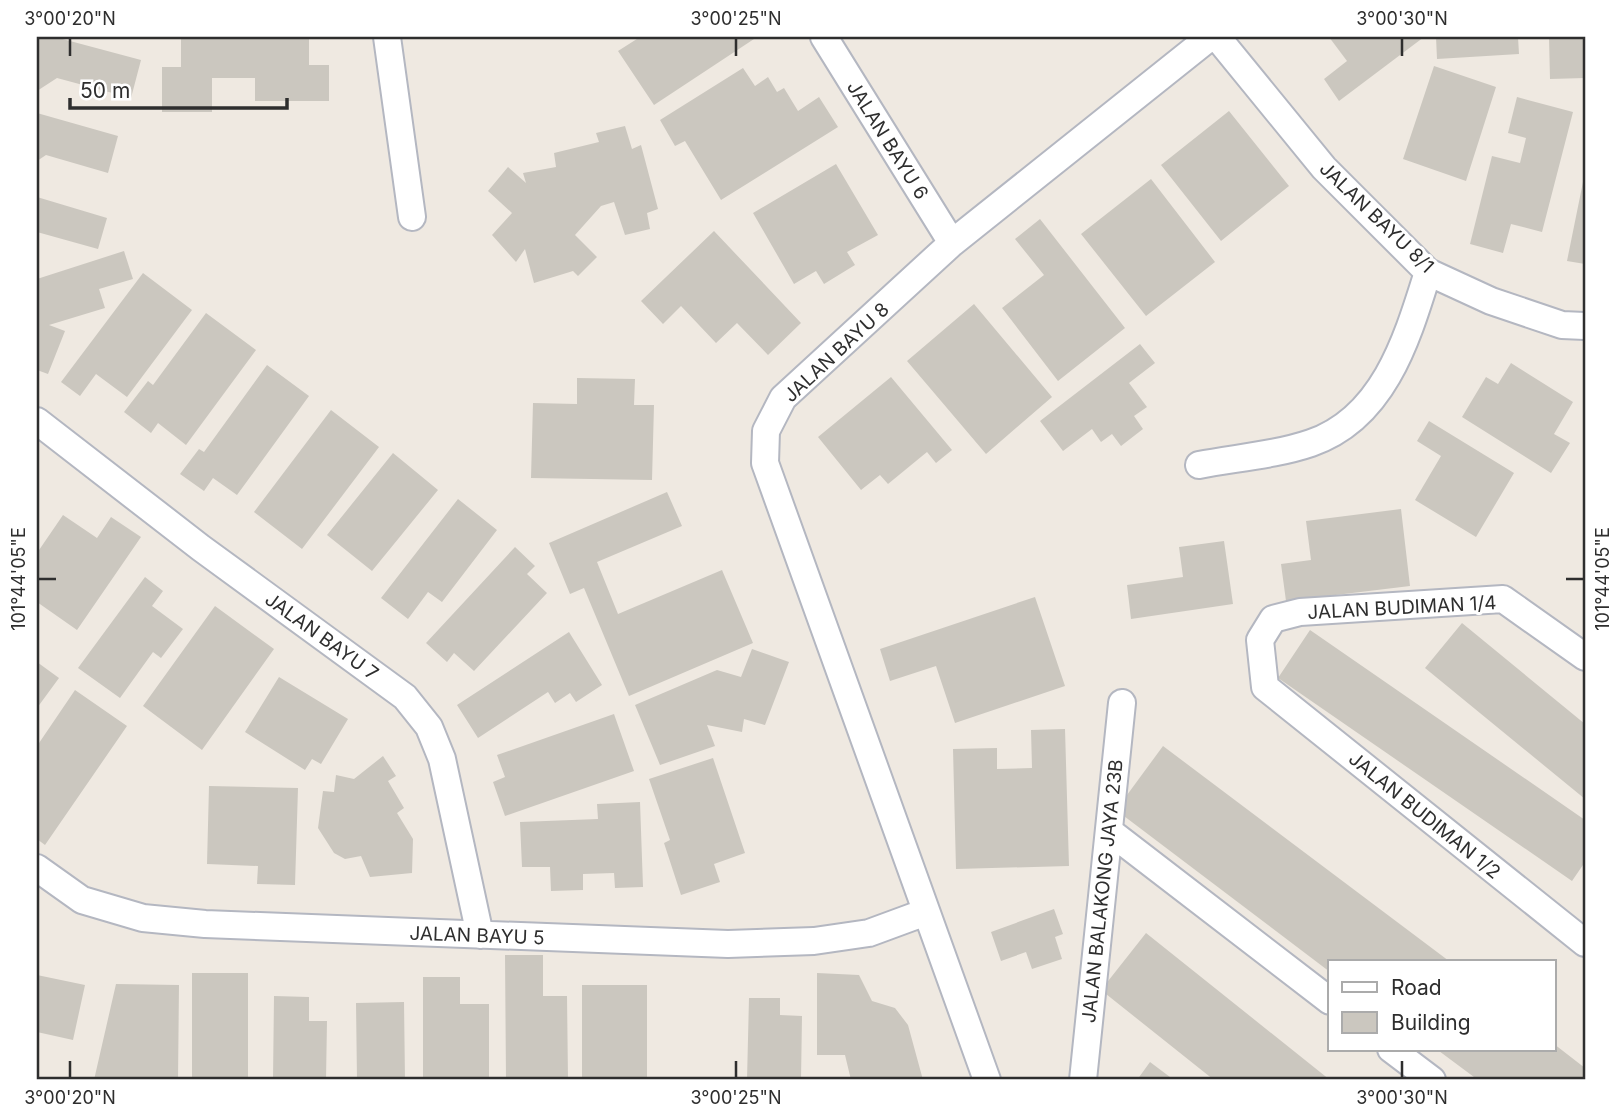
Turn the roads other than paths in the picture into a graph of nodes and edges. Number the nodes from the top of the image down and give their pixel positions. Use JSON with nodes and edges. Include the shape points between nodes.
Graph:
{"nodes":[{"id":1,"x":387,"y":37,"type":"edge"},
{"id":2,"x":824,"y":37,"type":"edge"},
{"id":3,"x":1210,"y":37,"type":"edge"},
{"id":4,"x":1217,"y":37,"type":"edge"},
{"id":5,"x":412,"y":217,"type":"dead end"},
{"id":6,"x":952,"y":243,"type":"junction"},
{"id":7,"x":1428,"y":272,"type":"junction"},
{"id":8,"x":1585,"y":326,"type":"edge"},
{"id":9,"x":37,"y":421,"type":"edge"},
{"id":10,"x":1199,"y":465,"type":"dead end"},
{"id":11,"x":1585,"y":657,"type":"edge"},
{"id":12,"x":1265,"y":687,"type":"joint"},
{"id":13,"x":1122,"y":703,"type":"dead end"},
{"id":14,"x":1109,"y":831,"type":"junction"},
{"id":15,"x":37,"y":868,"type":"edge"},
{"id":16,"x":926,"y":912,"type":"junction"},
{"id":17,"x":480,"y":935,"type":"junction"},
{"id":18,"x":1585,"y":943,"type":"edge"},
{"id":19,"x":1328,"y":999,"type":"edge"},
{"id":20,"x":1392,"y":1050,"type":"edge"},
{"id":21,"x":987,"y":1080,"type":"edge"},
{"id":22,"x":1083,"y":1080,"type":"edge"},
{"id":23,"x":1432,"y":1080,"type":"edge"}],
"edges":[{"from":1,"to":5,"type":"street"},
{"from":2,"to":6,"type":"street","name":"JALAN BAYU 6"},
{"from":3,"to":6,"type":"street","name":"JALAN BAYU 8"},
{"from":4,"to":7,"type":"street","name":"JALAN BAYU 8/1","via":[[1324,168]]},
{"from":6,"to":16,"type":"street","name":"JALAN BAYU 8","via":[[783,398],[766,431],[765,464]]},
{"from":7,"to":8,"type":"street","name":"JALAN BAYU 8/1","via":[[1491,301],[1562,325]]},
{"from":7,"to":10,"type":"street","via":[[1391,373],[1355,420],[1311,443]]},
{"from":9,"to":17,"type":"street","name":"JALAN BAYU 7","via":[[405,697],[429,727],[442,759]]},
{"from":11,"to":12,"type":"street","name":"JALAN BUDIMAN 1/4","via":[[1503,599],[1300,612],[1273,619],[1260,640]]},
{"from":12,"to":18,"type":"street","name":"JALAN BUDIMAN 1/2"},
{"from":13,"to":14,"type":"street","name":"JALAN BALAKONG JAYA 23B"},
{"from":14,"to":19,"type":"street"},
{"from":14,"to":22,"type":"street","name":"JALAN BALAKONG JAYA 23B"},
{"from":15,"to":17,"type":"street","name":"JALAN BAYU 5","via":[[82,900],[143,918]]},
{"from":16,"to":17,"type":"street","name":"JALAN BAYU 5","via":[[869,933],[814,941],[728,944]]},
{"from":16,"to":21,"type":"street","name":"JALAN BAYU 8"},
{"from":20,"to":23,"type":"street"}]}
